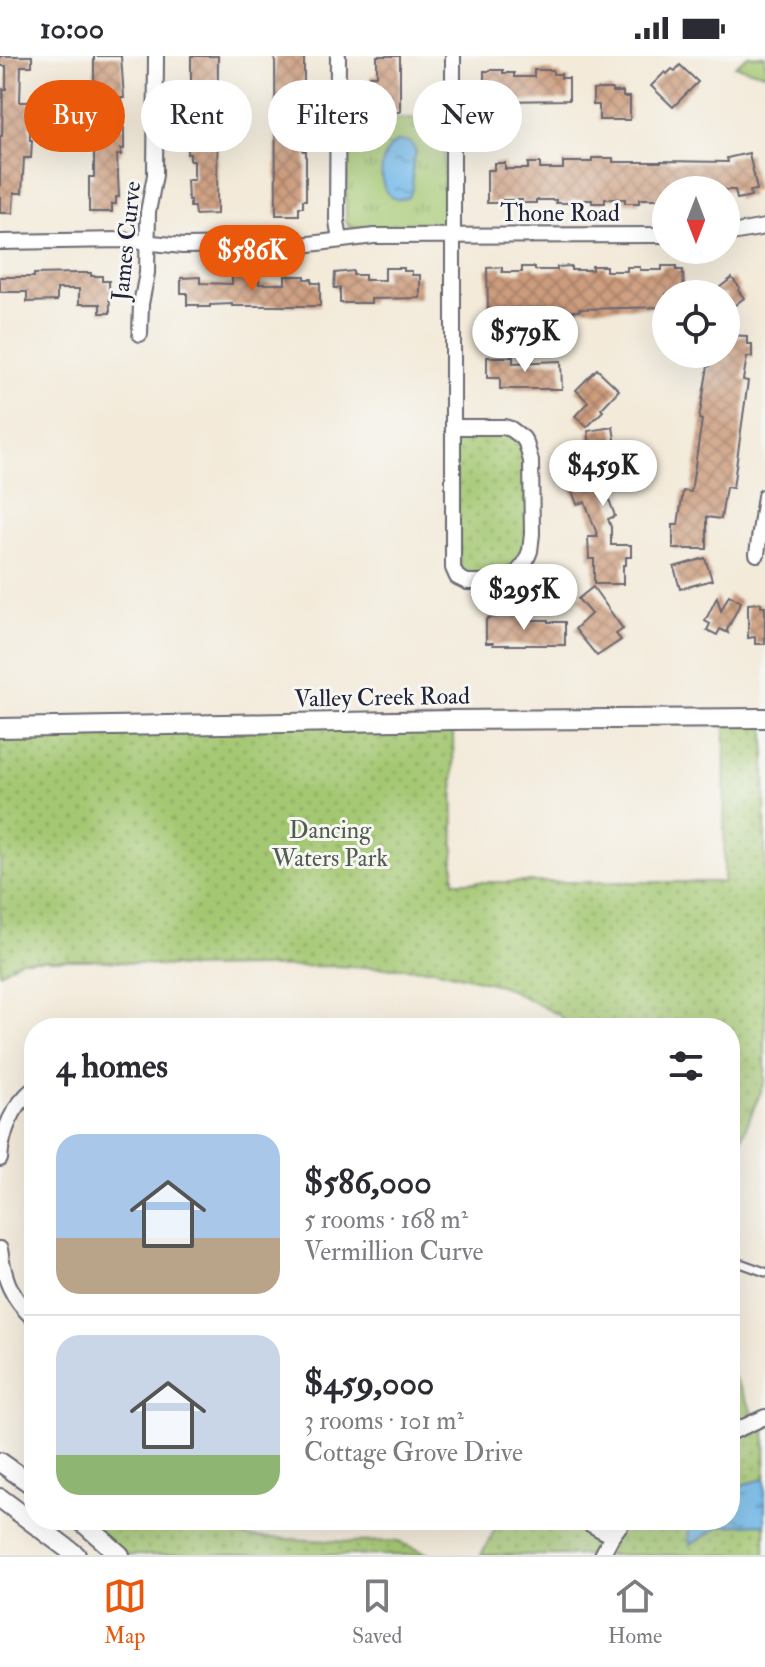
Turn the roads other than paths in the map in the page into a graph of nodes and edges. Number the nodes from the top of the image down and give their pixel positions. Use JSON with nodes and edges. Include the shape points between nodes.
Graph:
{"nodes":[{"id":1,"x":156,"y":56,"type":"edge"},
{"id":2,"x":338,"y":56,"type":"edge"},
{"id":3,"x":453,"y":56,"type":"edge"},
{"id":4,"x":763,"y":232,"type":"edge"},
{"id":5,"x":740,"y":233,"type":"edge"},
{"id":6,"x":453,"y":235,"type":"junction"},
{"id":7,"x":652,"y":235,"type":"edge"},
{"id":8,"x":340,"y":240,"type":"junction"},
{"id":9,"x":0,"y":242,"type":"edge"},
{"id":10,"x":148,"y":242,"type":"junction"},
{"id":11,"x":140,"y":334,"type":"dead end"},
{"id":12,"x":453,"y":427,"type":"junction"},
{"id":13,"x":765,"y":496,"type":"edge"},
{"id":14,"x":757,"y":554,"type":"dead end"},
{"id":15,"x":765,"y":718,"type":"edge"},
{"id":16,"x":0,"y":728,"type":"edge"},
{"id":17,"x":24,"y":1099,"type":"edge"},
{"id":18,"x":0,"y":1159,"type":"edge"},
{"id":19,"x":0,"y":1249,"type":"edge"},
{"id":20,"x":743,"y":1264,"type":"dead end"},
{"id":21,"x":765,"y":1272,"type":"edge"},
{"id":22,"x":7,"y":1299,"type":"edge"},
{"id":23,"x":24,"y":1312,"type":"edge"},
{"id":24,"x":765,"y":1417,"type":"edge"},
{"id":25,"x":740,"y":1428,"type":"edge"},
{"id":26,"x":0,"y":1462,"type":"edge"},
{"id":27,"x":24,"y":1479,"type":"edge"},
{"id":28,"x":0,"y":1498,"type":"edge"},
{"id":29,"x":24,"y":1516,"type":"edge"},
{"id":30,"x":43,"y":1530,"type":"edge"},
{"id":31,"x":91,"y":1530,"type":"edge"},
{"id":32,"x":601,"y":1530,"type":"edge"},
{"id":33,"x":616,"y":1530,"type":"edge"},
{"id":34,"x":612,"y":1536,"type":"junction"},
{"id":35,"x":76,"y":1555,"type":"edge"},
{"id":36,"x":120,"y":1555,"type":"edge"},
{"id":37,"x":602,"y":1555,"type":"edge"}],
"edges":[{"from":1,"to":10,"type":"street","name":"James Curve","via":[[155,175]]},
{"from":2,"to":8,"type":"street"},
{"from":3,"to":6,"type":"street"},
{"from":4,"to":5,"type":"street"},
{"from":6,"to":7,"type":"street","name":"Thone Road"},
{"from":6,"to":8,"type":"street","name":"Thone Road"},
{"from":6,"to":12,"type":"street"},
{"from":8,"to":10,"type":"street","name":"Thone Road","via":[[183,246]]},
{"from":9,"to":10,"type":"street","name":"Thone Road"},
{"from":10,"to":11,"type":"street","name":"James Curve"},
{"from":12,"to":12,"type":"street","via":[[453,571],[467,582],[504,581],[525,563],[532,542],[532,475],[526,443],[504,427]]},
{"from":13,"to":14,"type":"street"},
{"from":15,"to":16,"type":"main road","name":"Valley Creek Road"},
{"from":17,"to":18,"type":"street","via":[[6,1128]]},
{"from":19,"to":22,"type":"street"},
{"from":20,"to":21,"type":"lane"},
{"from":22,"to":23,"type":"street"},
{"from":24,"to":25,"type":"street"},
{"from":26,"to":27,"type":"main road"},
{"from":28,"to":29,"type":"main road"},
{"from":30,"to":35,"type":"main road"},
{"from":31,"to":36,"type":"main road"},
{"from":32,"to":34,"type":"street"},
{"from":33,"to":34,"type":"street"},
{"from":34,"to":37,"type":"street"}]}
